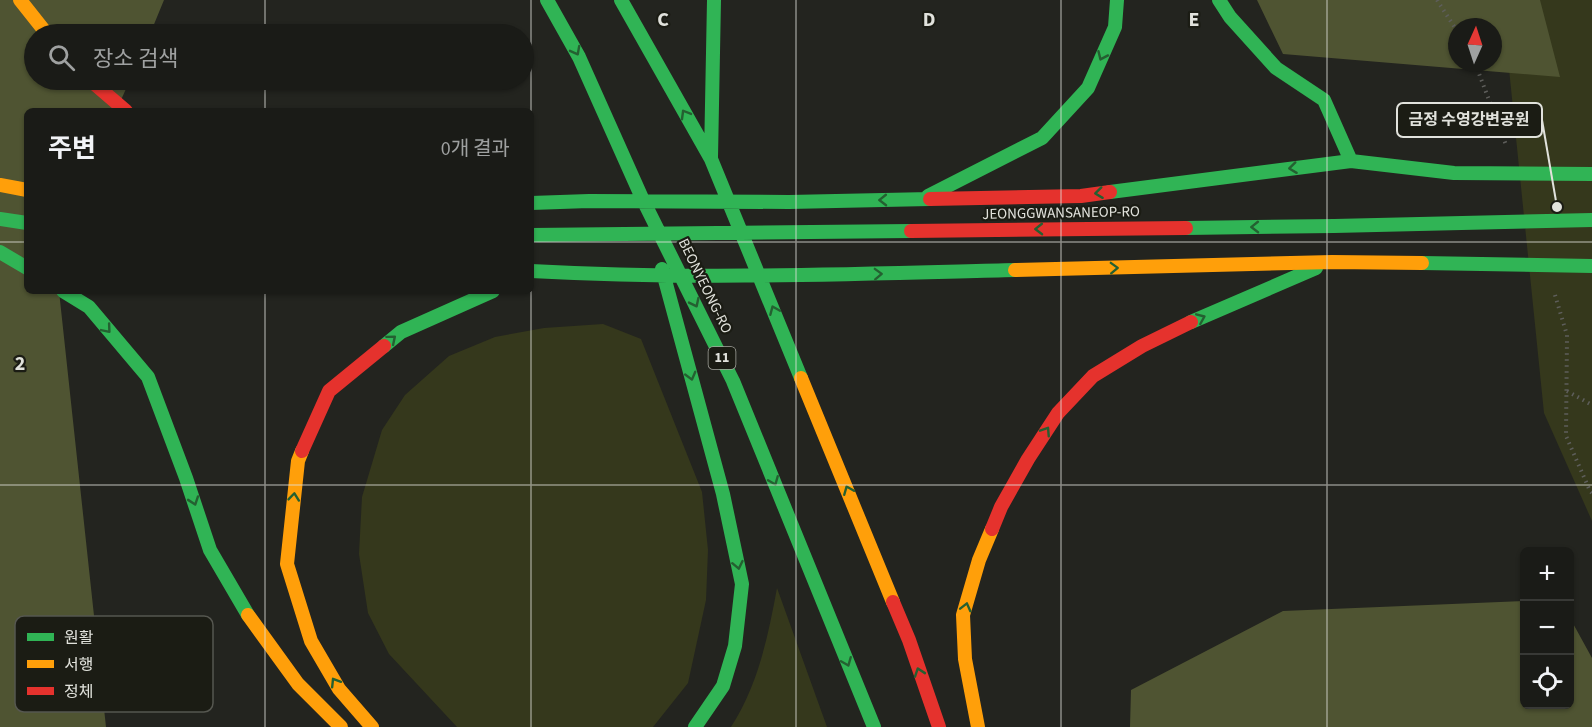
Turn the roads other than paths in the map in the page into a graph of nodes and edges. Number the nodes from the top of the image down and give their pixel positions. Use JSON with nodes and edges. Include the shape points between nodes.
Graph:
{"nodes":[{"id":1,"x":20,"y":0,"type":"edge"},
{"id":2,"x":547,"y":0,"type":"edge"},
{"id":3,"x":621,"y":0,"type":"edge"},
{"id":4,"x":714,"y":0,"type":"edge"},
{"id":5,"x":1117,"y":0,"type":"edge"},
{"id":6,"x":1219,"y":0,"type":"edge"},
{"id":7,"x":38,"y":24,"type":"edge"},
{"id":8,"x":102,"y":90,"type":"edge"},
{"id":9,"x":123,"y":108,"type":"edge"},
{"id":10,"x":711,"y":159,"type":"junction"},
{"id":11,"x":1351,"y":161,"type":"junction"},
{"id":12,"x":1592,"y":174,"type":"edge"},
{"id":13,"x":0,"y":185,"type":"edge"},
{"id":14,"x":24,"y":189,"type":"edge"},
{"id":15,"x":642,"y":198,"type":"junction"},
{"id":16,"x":921,"y":199,"type":"junction"},
{"id":17,"x":534,"y":203,"type":"edge"},
{"id":18,"x":0,"y":219,"type":"edge"},
{"id":19,"x":1592,"y":220,"type":"edge"},
{"id":20,"x":24,"y":223,"type":"edge"},
{"id":21,"x":534,"y":235,"type":"edge"},
{"id":22,"x":0,"y":252,"type":"edge"},
{"id":23,"x":1332,"y":262,"type":"junction"},
{"id":24,"x":24,"y":266,"type":"edge"},
{"id":25,"x":1592,"y":266,"type":"edge"},
{"id":26,"x":534,"y":273,"type":"edge"},
{"id":27,"x":68,"y":294,"type":"edge"},
{"id":28,"x":486,"y":294,"type":"edge"},
{"id":29,"x":341,"y":727,"type":"edge"},
{"id":30,"x":372,"y":727,"type":"edge"},
{"id":31,"x":694,"y":727,"type":"edge"},
{"id":32,"x":874,"y":727,"type":"edge"},
{"id":33,"x":939,"y":727,"type":"edge"},
{"id":34,"x":978,"y":727,"type":"edge"}],
"edges":[{"from":1,"to":7,"type":"highway"},
{"from":2,"to":15,"type":"highway","name":"BEONYEONG-RO","number":"11","one_way":true,"via":[[579,57]]},
{"from":10,"to":3,"type":"highway","one_way":true},
{"from":4,"to":10,"type":"highway"},
{"from":5,"to":16,"type":"highway","one_way":true,"via":[[1115,27],[1088,88],[1042,138]]},
{"from":6,"to":11,"type":"highway","via":[[1276,68],[1324,100]]},
{"from":8,"to":9,"type":"highway"},
{"from":33,"to":10,"type":"highway","one_way":true,"via":[[909,640]]},
{"from":11,"to":12,"type":"highway","via":[[1454,173]]},
{"from":11,"to":16,"type":"highway","one_way":true,"via":[[1081,196]]},
{"from":13,"to":14,"type":"highway"},
{"from":15,"to":31,"type":"highway","one_way":true,"via":[[723,494],[742,584],[735,646],[723,686]]},
{"from":15,"to":32,"type":"highway","name":"BEONYEONG-RO","number":"11","one_way":true,"via":[[733,381]]},
{"from":16,"to":17,"type":"highway","one_way":true},
{"from":18,"to":20,"type":"highway"},
{"from":19,"to":21,"type":"highway","name":"JEONGGWANSANEOP-RO","one_way":true},
{"from":22,"to":24,"type":"highway"},
{"from":23,"to":25,"type":"highway"},
{"from":26,"to":23,"type":"highway","one_way":true,"via":[[819,275]]},
{"from":34,"to":23,"type":"highway","one_way":true,"via":[[965,659],[963,615],[979,560],[1001,507],[1058,413],[1093,376],[1142,346]]},
{"from":27,"to":29,"type":"highway","one_way":true,"via":[[89,307],[148,377],[210,550],[248,615],[298,684]]},
{"from":30,"to":28,"type":"highway","one_way":true,"via":[[339,689],[311,641],[287,564],[298,461],[329,391],[401,332]]}]}
